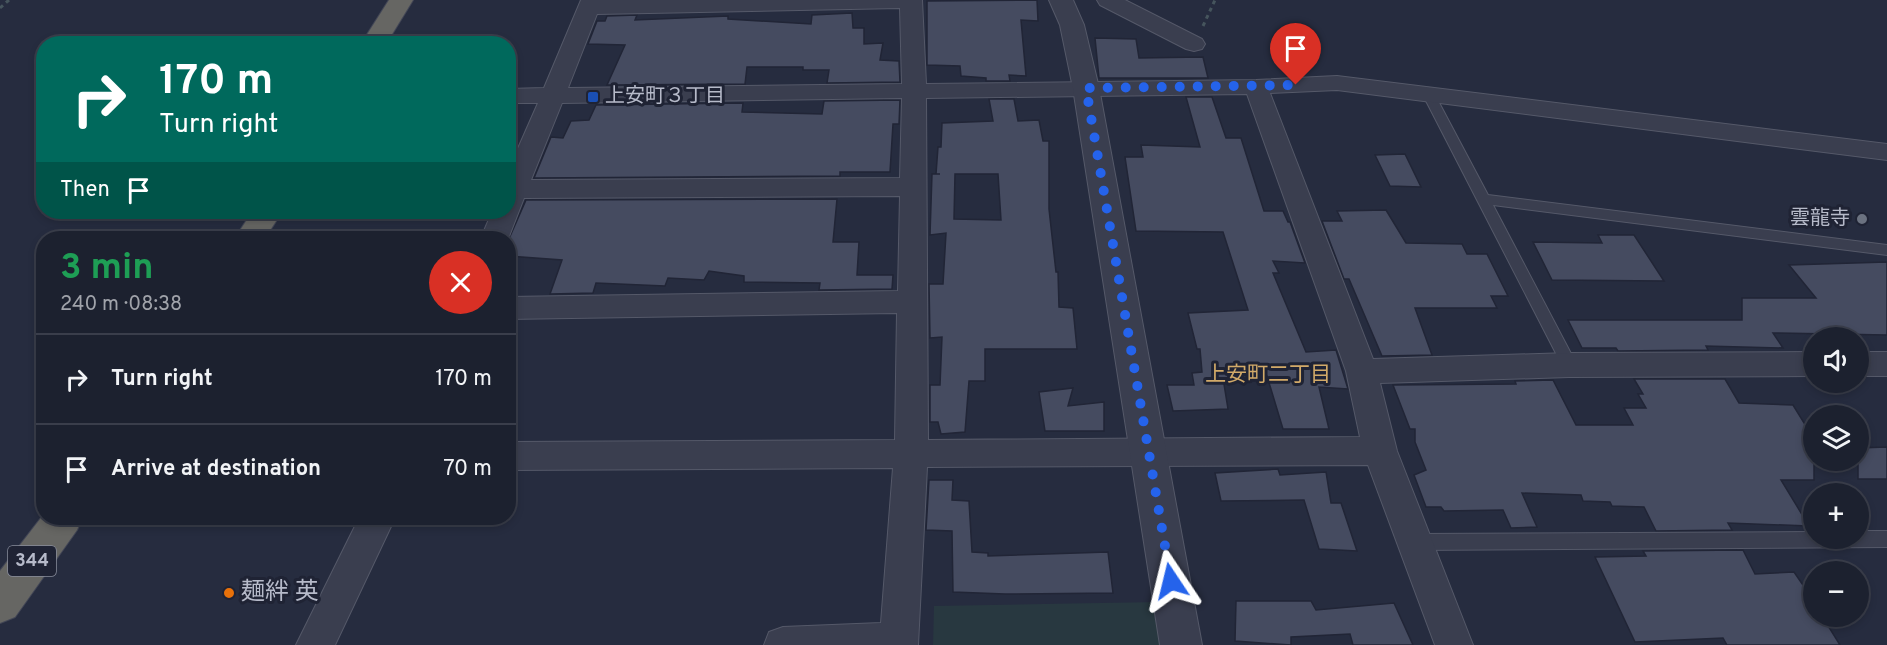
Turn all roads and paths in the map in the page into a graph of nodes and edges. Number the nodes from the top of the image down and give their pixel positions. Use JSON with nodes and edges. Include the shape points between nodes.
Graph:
{"nodes":[{"id":1,"x":9,"y":0,"type":"edge"},
{"id":2,"x":401,"y":0,"type":"edge"},
{"id":3,"x":1061,"y":0,"type":"edge"},
{"id":4,"x":1108,"y":0,"type":"edge"},
{"id":5,"x":911,"y":1,"type":"edge"},
{"id":6,"x":590,"y":4,"type":"edge"},
{"id":7,"x":0,"y":8,"type":"edge"},
{"id":8,"x":378,"y":36,"type":"edge"},
{"id":9,"x":1194,"y":44,"type":"dead end"},
{"id":10,"x":1256,"y":87,"type":"junction"},
{"id":11,"x":1086,"y":88,"type":"junction"},
{"id":12,"x":915,"y":91,"type":"junction"},
{"id":13,"x":1429,"y":95,"type":"junction"},
{"id":14,"x":516,"y":96,"type":"edge"},
{"id":15,"x":552,"y":96,"type":"junction"},
{"id":16,"x":1883,"y":158,"type":"edge"},
{"id":17,"x":516,"y":185,"type":"edge"},
{"id":18,"x":913,"y":187,"type":"junction"},
{"id":19,"x":1483,"y":199,"type":"junction"},
{"id":20,"x":516,"y":202,"type":"edge"},
{"id":21,"x":1887,"y":250,"type":"edge"},
{"id":22,"x":911,"y":302,"type":"junction"},
{"id":23,"x":516,"y":308,"type":"edge"},
{"id":24,"x":1803,"y":364,"type":"edge"},
{"id":25,"x":1869,"y":364,"type":"edge"},
{"id":26,"x":1887,"y":364,"type":"edge"},
{"id":27,"x":1569,"y":365,"type":"junction"},
{"id":28,"x":1362,"y":371,"type":"junction"},
{"id":29,"x":1380,"y":450,"type":"junction"},
{"id":30,"x":1149,"y":452,"type":"junction"},
{"id":31,"x":911,"y":455,"type":"junction"},
{"id":32,"x":516,"y":456,"type":"edge"},
{"id":33,"x":58,"y":525,"type":"edge"},
{"id":34,"x":374,"y":525,"type":"edge"},
{"id":35,"x":1887,"y":539,"type":"edge"},
{"id":36,"x":1415,"y":542,"type":"junction"},
{"id":37,"x":0,"y":604,"type":"edge"},
{"id":38,"x":899,"y":643,"type":"edge"},
{"id":39,"x":315,"y":645,"type":"edge"},
{"id":40,"x":783,"y":645,"type":"edge"},
{"id":41,"x":1181,"y":645,"type":"edge"},
{"id":42,"x":1454,"y":645,"type":"edge"}],
"edges":[{"from":1,"to":7,"type":"path"},
{"from":2,"to":8,"type":"highway"},
{"from":3,"to":11,"type":"street","via":[[1072,25]]},
{"from":4,"to":9,"type":"street"},
{"from":5,"to":6,"type":"street"},
{"from":5,"to":12,"type":"street"},
{"from":6,"to":15,"type":"street"},
{"from":10,"to":11,"type":"street"},
{"from":10,"to":13,"type":"street","via":[[1337,83]]},
{"from":10,"to":28,"type":"street"},
{"from":11,"to":12,"type":"street"},
{"from":11,"to":30,"type":"street"},
{"from":12,"to":15,"type":"street"},
{"from":12,"to":18,"type":"street"},
{"from":13,"to":16,"type":"street"},
{"from":13,"to":19,"type":"lane"},
{"from":14,"to":15,"type":"street"},
{"from":15,"to":17,"type":"street"},
{"from":18,"to":20,"type":"street"},
{"from":18,"to":22,"type":"street"},
{"from":19,"to":21,"type":"lane"},
{"from":19,"to":27,"type":"lane"},
{"from":22,"to":23,"type":"street"},
{"from":22,"to":31,"type":"street"},
{"from":24,"to":27,"type":"street"},
{"from":25,"to":26,"type":"street"},
{"from":27,"to":28,"type":"street"},
{"from":28,"to":29,"type":"street"},
{"from":29,"to":30,"type":"street"},
{"from":29,"to":36,"type":"street"},
{"from":30,"to":31,"type":"street"},
{"from":30,"to":41,"type":"street"},
{"from":31,"to":32,"type":"street"},
{"from":31,"to":38,"type":"street"},
{"from":33,"to":37,"type":"highway","number":"344"},
{"from":34,"to":39,"type":"street"},
{"from":35,"to":36,"type":"lane"},
{"from":36,"to":42,"type":"street"},
{"from":38,"to":40,"type":"street"}]}
